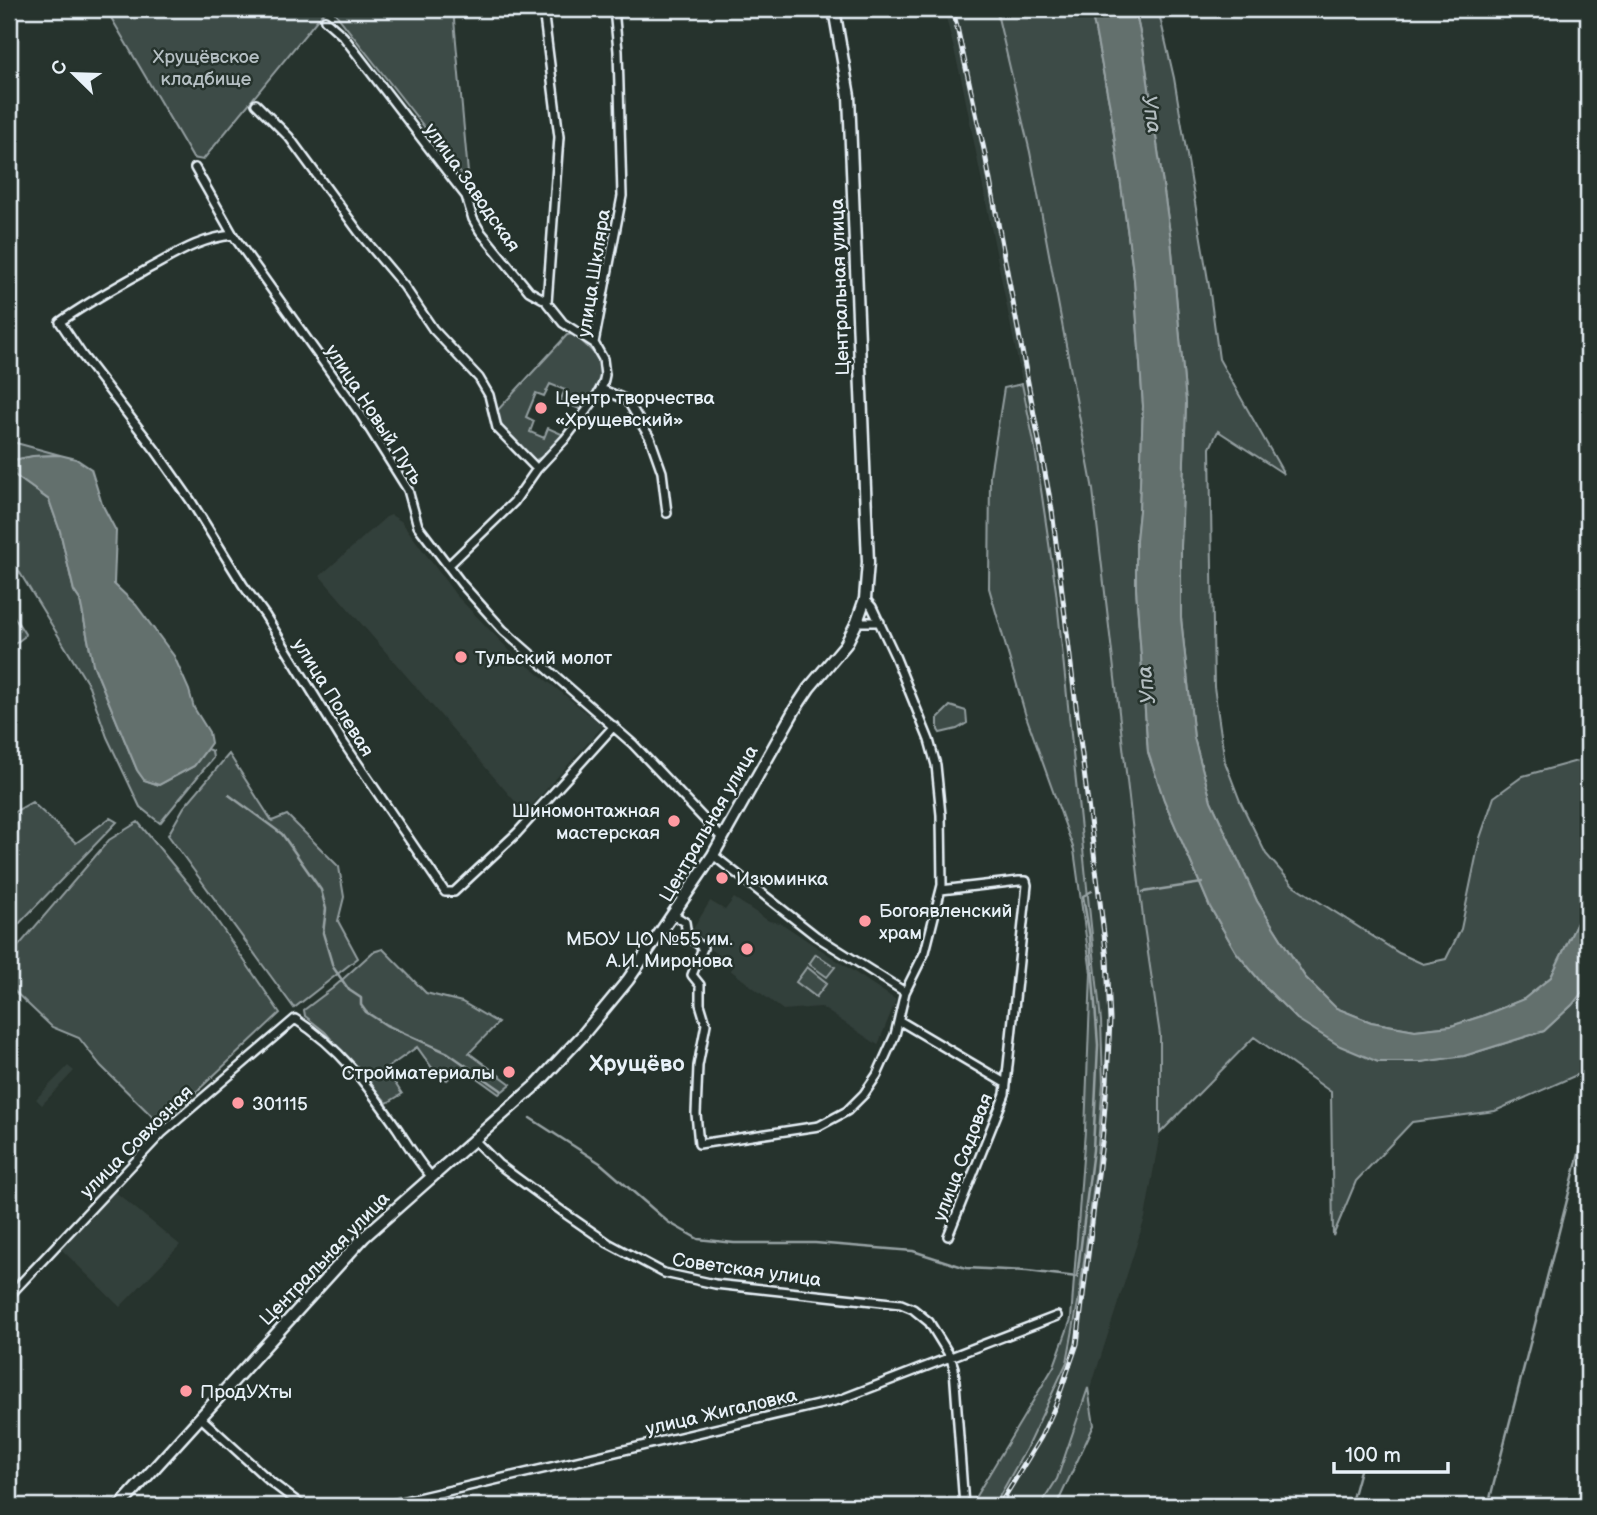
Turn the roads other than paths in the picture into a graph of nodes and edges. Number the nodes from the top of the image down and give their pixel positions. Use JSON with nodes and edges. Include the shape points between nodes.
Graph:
{"nodes":[{"id":1,"x":543,"y":9,"type":"edge"},
{"id":2,"x":614,"y":9,"type":"edge"},
{"id":3,"x":834,"y":9,"type":"edge"},
{"id":4,"x":325,"y":20,"type":"dead end"},
{"id":5,"x":256,"y":104,"type":"dead end"},
{"id":6,"x":195,"y":168,"type":"dead end"},
{"id":7,"x":233,"y":235,"type":"junction"},
{"id":8,"x":547,"y":301,"type":"junction"},
{"id":9,"x":594,"y":343,"type":"junction"},
{"id":10,"x":601,"y":389,"type":"junction"},
{"id":11,"x":537,"y":469,"type":"junction"},
{"id":12,"x":667,"y":513,"type":"dead end"},
{"id":13,"x":448,"y":566,"type":"junction"},
{"id":14,"x":865,"y":599,"type":"junction"},
{"id":15,"x":857,"y":622,"type":"junction"},
{"id":16,"x":880,"y":622,"type":"junction"},
{"id":17,"x":614,"y":726,"type":"junction"},
{"id":18,"x":722,"y":838,"type":"junction"},
{"id":19,"x":713,"y":855,"type":"junction"},
{"id":20,"x":941,"y":890,"type":"junction"},
{"id":21,"x":674,"y":915,"type":"junction"},
{"id":22,"x":905,"y":992,"type":"junction"},
{"id":23,"x":900,"y":1021,"type":"junction"},
{"id":24,"x":1005,"y":1083,"type":"junction"},
{"id":25,"x":473,"y":1139,"type":"junction"},
{"id":26,"x":431,"y":1176,"type":"junction"},
{"id":27,"x":948,"y":1236,"type":"dead end"},
{"id":28,"x":9,"y":1296,"type":"edge"},
{"id":29,"x":1057,"y":1316,"type":"dead end"},
{"id":30,"x":950,"y":1356,"type":"junction"},
{"id":31,"x":200,"y":1417,"type":"junction"},
{"id":32,"x":120,"y":1506,"type":"edge"},
{"id":33,"x":303,"y":1506,"type":"edge"},
{"id":34,"x":383,"y":1506,"type":"edge"},
{"id":35,"x":964,"y":1506,"type":"edge"}],
"edges":[{"from":1,"to":8,"type":"street","via":[[559,137]]},
{"from":2,"to":9,"type":"street","name":"улица Шкляра","via":[[622,196]]},
{"from":3,"to":14,"type":"main road","name":"Центральная улица","via":[[850,118],[868,562]]},
{"from":4,"to":8,"type":"street","name":"улица Заводская","via":[[343,36],[466,196],[480,231],[529,291]]},
{"from":5,"to":11,"type":"street","via":[[289,137],[427,321],[479,378],[489,395],[497,428]]},
{"from":6,"to":7,"type":"street","name":"улица Новый Путь"},
{"from":7,"to":13,"type":"street","name":"улица Новый Путь","via":[[361,415],[408,490],[418,526]]},
{"from":7,"to":17,"type":"street","name":"улица Полевая","via":[[189,246],[60,322],[191,502],[343,743],[445,892],[454,892],[517,833]]},
{"from":8,"to":9,"type":"street","name":"улица Заводская","via":[[562,323]]},
{"from":9,"to":10,"type":"street","name":"улица Шкляра","via":[[604,364]]},
{"from":10,"to":11,"type":"street"},
{"from":10,"to":12,"type":"street","via":[[627,400],[650,438],[663,472]]},
{"from":11,"to":13,"type":"street","via":[[514,502]]},
{"from":13,"to":17,"type":"street","name":"улица Новый Путь","via":[[503,630]]},
{"from":14,"to":15,"type":"main road","name":"Центральная улица"},
{"from":14,"to":16,"type":"street"},
{"from":15,"to":16,"type":"street"},
{"from":15,"to":18,"type":"main road","name":"Центральная улица","via":[[846,645],[795,709]]},
{"from":16,"to":20,"type":"street","via":[[936,761]]},
{"from":17,"to":18,"type":"street","name":"улица Новый Путь"},
{"from":18,"to":19,"type":"main road","name":"Центральная улица"},
{"from":19,"to":21,"type":"main road","name":"Центральная улица"},
{"from":19,"to":22,"type":"street","via":[[816,936]]},
{"from":20,"to":22,"type":"street","via":[[925,952]]},
{"from":20,"to":24,"type":"street","name":"улица Садовая","via":[[1026,881]]},
{"from":21,"to":23,"type":"street","via":[[685,922],[687,935],[703,948],[692,975],[700,987],[706,1024],[698,1066],[699,1144],[819,1126],[847,1111],[868,1089]]},
{"from":21,"to":25,"type":"main road","name":"Центральная улица","via":[[570,1050]]},
{"from":22,"to":23,"type":"street"},
{"from":23,"to":24,"type":"street"},
{"from":24,"to":27,"type":"street","name":"улица Садовая","via":[[1003,1100]]},
{"from":25,"to":26,"type":"main road","name":"Центральная улица"},
{"from":25,"to":30,"type":"street","name":"Советская улица","via":[[547,1200],[608,1243],[657,1270],[715,1284],[906,1305],[929,1322]]},
{"from":26,"to":28,"type":"street","name":"улица Совхозная","via":[[348,1063],[321,1035],[295,1019],[162,1133]]},
{"from":26,"to":31,"type":"main road","name":"Центральная улица","via":[[364,1237]]},
{"from":29,"to":30,"type":"street","name":"улица Жигаловка"},
{"from":30,"to":34,"type":"street","name":"улица Жигаловка","via":[[839,1400]]},
{"from":30,"to":35,"type":"street","via":[[956,1382]]},
{"from":31,"to":32,"type":"main road","name":"Центральная улица"},
{"from":31,"to":33,"type":"street"}]}
